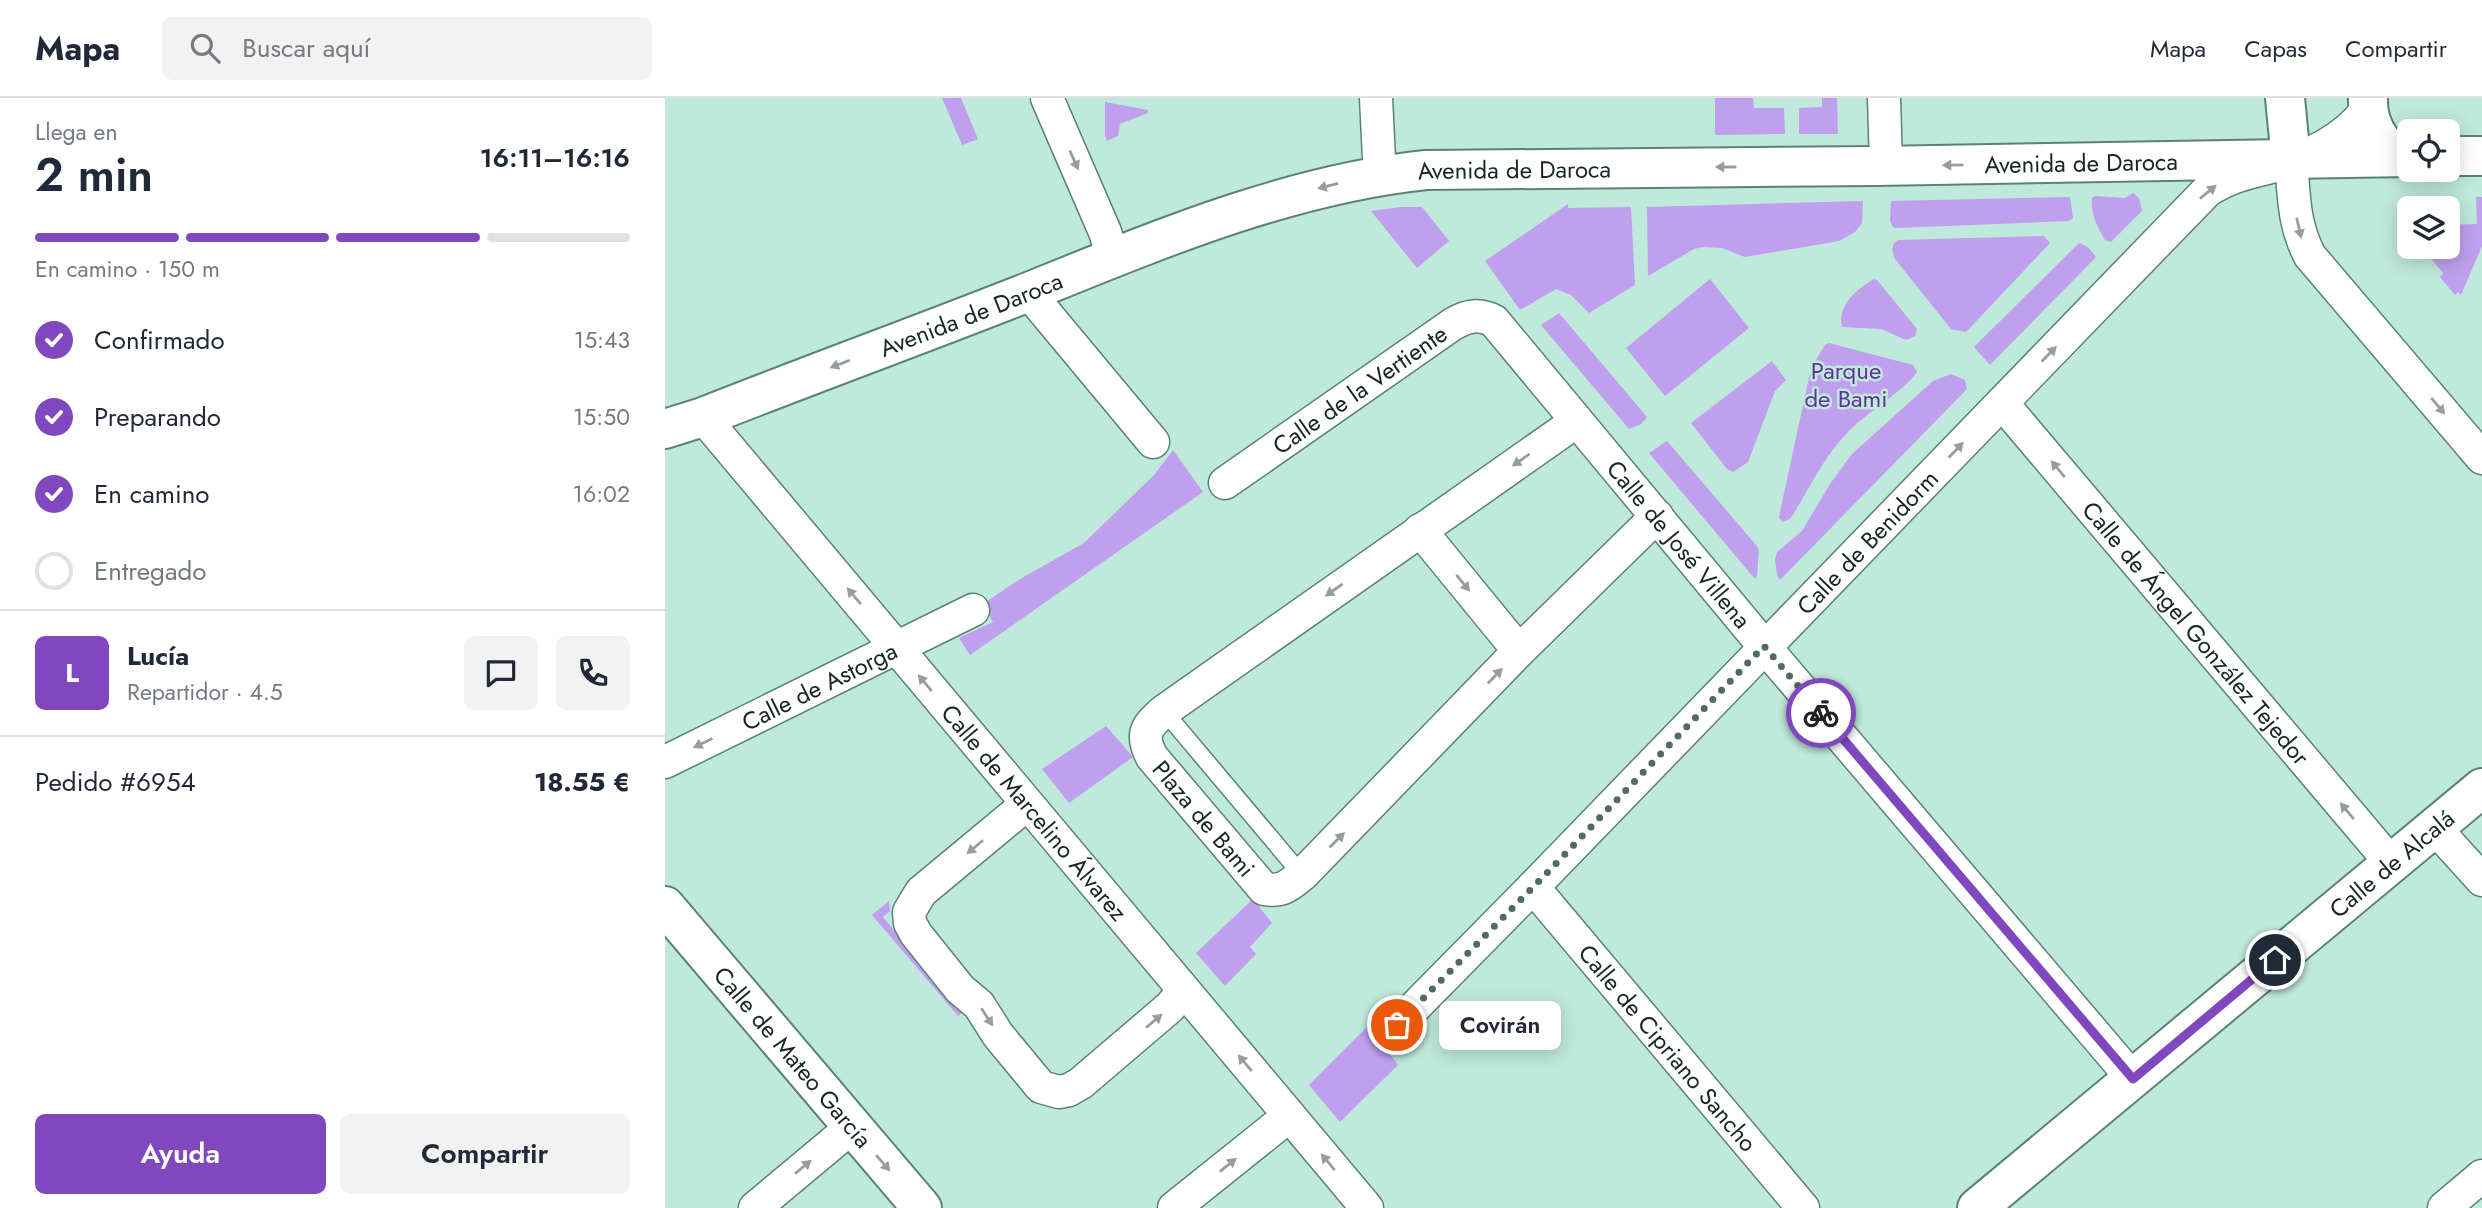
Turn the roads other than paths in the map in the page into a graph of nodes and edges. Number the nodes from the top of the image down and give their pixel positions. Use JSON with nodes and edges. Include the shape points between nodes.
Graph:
{"nodes":[{"id":1,"x":1047,"y":98,"type":"edge"},
{"id":2,"x":1376,"y":98,"type":"edge"},
{"id":3,"x":1884,"y":98,"type":"edge"},
{"id":4,"x":2285,"y":98,"type":"edge"},
{"id":5,"x":2368,"y":103,"type":"edge"},
{"id":6,"x":2397,"y":154,"type":"edge"},
{"id":7,"x":2460,"y":156,"type":"edge"},
{"id":8,"x":2482,"y":156,"type":"edge"},
{"id":9,"x":2397,"y":157,"type":"edge"},
{"id":10,"x":2291,"y":160,"type":"junction"},
{"id":11,"x":1886,"y":166,"type":"junction"},
{"id":12,"x":1385,"y":174,"type":"junction"},
{"id":13,"x":1109,"y":259,"type":"junction"},
{"id":14,"x":1028,"y":292,"type":"junction"},
{"id":15,"x":1499,"y":326,"type":"joint"},
{"id":16,"x":2002,"y":403,"type":"junction"},
{"id":17,"x":703,"y":417,"type":"junction"},
{"id":18,"x":1577,"y":421,"type":"junction"},
{"id":19,"x":665,"y":429,"type":"edge"},
{"id":20,"x":1153,"y":442,"type":"dead end"},
{"id":21,"x":2482,"y":458,"type":"edge"},
{"id":22,"x":1225,"y":483,"type":"dead end"},
{"id":23,"x":1657,"y":516,"type":"junction"},
{"id":24,"x":1420,"y":530,"type":"junction"},
{"id":25,"x":973,"y":610,"type":"dead end"},
{"id":26,"x":1764,"y":646,"type":"junction"},
{"id":27,"x":897,"y":649,"type":"junction"},
{"id":28,"x":1519,"y":651,"type":"junction"},
{"id":29,"x":665,"y":762,"type":"edge"},
{"id":30,"x":2482,"y":788,"type":"edge"},
{"id":31,"x":1027,"y":804,"type":"junction"},
{"id":32,"x":2434,"y":827,"type":"junction"},
{"id":33,"x":2391,"y":863,"type":"junction"},
{"id":34,"x":2482,"y":880,"type":"edge"},
{"id":35,"x":1533,"y":887,"type":"junction"},
{"id":36,"x":665,"y":906,"type":"edge"},
{"id":37,"x":1183,"y":991,"type":"junction"},
{"id":38,"x":1397,"y":1025,"type":"dead end"},
{"id":39,"x":2133,"y":1079,"type":"junction"},
{"id":40,"x":1289,"y":1116,"type":"junction"},
{"id":41,"x":852,"y":1127,"type":"junction"},
{"id":42,"x":2482,"y":1176,"type":"edge"},
{"id":43,"x":1982,"y":1207,"type":"edge"},
{"id":44,"x":755,"y":1208,"type":"edge"},
{"id":45,"x":922,"y":1208,"type":"edge"},
{"id":46,"x":1174,"y":1208,"type":"edge"},
{"id":47,"x":1367,"y":1208,"type":"edge"},
{"id":48,"x":1803,"y":1208,"type":"edge"},
{"id":49,"x":2444,"y":1208,"type":"edge"}],
"edges":[{"from":1,"to":13,"type":"street","one_way":true,"via":[[1105,232]]},
{"from":2,"to":12,"type":"street","via":[[1378,159]]},
{"from":3,"to":11,"type":"street"},
{"from":4,"to":10,"type":"main road"},
{"from":5,"to":6,"type":"main road","via":[[2372,126],[2389,151]]},
{"from":5,"to":10,"type":"street","name":"Calle de Benidorm","via":[[2358,122],[2333,141]]},
{"from":7,"to":8,"type":"main road"},
{"from":9,"to":10,"type":"main road","name":"Avenida de Daroca"},
{"from":10,"to":11,"type":"main road","name":"Avenida de Daroca","one_way":true},
{"from":16,"to":10,"type":"street","name":"Calle de Benidorm","one_way":true,"via":[[2207,191],[2227,178]]},
{"from":10,"to":21,"type":"street","one_way":true,"via":[[2299,236],[2310,256]]},
{"from":11,"to":12,"type":"main road","name":"Avenida de Daroca","one_way":true},
{"from":12,"to":13,"type":"main road","name":"Avenida de Daroca","one_way":true,"via":[[1277,200]]},
{"from":13,"to":14,"type":"main road","name":"Avenida de Daroca"},
{"from":14,"to":17,"type":"main road","name":"Avenida de Daroca","one_way":true},
{"from":14,"to":20,"type":"street"},
{"from":15,"to":18,"type":"street","name":"Calle de José Villena"},
{"from":15,"to":22,"type":"street","name":"Calle de la Vertiente","via":[[1487,317],[1460,320]]},
{"from":26,"to":16,"type":"street","name":"Calle de Benidorm","one_way":true},
{"from":33,"to":16,"type":"street","name":"Calle de Ángel González Tejedor","one_way":true},
{"from":17,"to":19,"type":"main road","name":"Avenida de Daroca"},
{"from":27,"to":17,"type":"street","name":"Calle de Marcelino Álvarez","one_way":true},
{"from":18,"to":23,"type":"street","name":"Calle de José Villena"},
{"from":18,"to":24,"type":"street","name":"Plaza de Bami","one_way":true},
{"from":23,"to":26,"type":"street","name":"Calle de José Villena"},
{"from":23,"to":28,"type":"street","name":"Plaza de Bami"},
{"from":24,"to":28,"type":"street","one_way":true},
{"from":24,"to":28,"type":"street","name":"Plaza de Bami","one_way":true,"via":[[1151,722],[1145,733],[1146,745],[1161,767],[1264,889],[1277,891],[1302,875]]},
{"from":25,"to":27,"type":"street","name":"Calle de Astorga"},
{"from":26,"to":35,"type":"street","name":"Calle de Benidorm"},
{"from":26,"to":39,"type":"street","name":"Calle de José Villena"},
{"from":27,"to":29,"type":"street","name":"Calle de Astorga","one_way":true},
{"from":31,"to":27,"type":"street","name":"Calle de Marcelino Álvarez","one_way":true},
{"from":30,"to":32,"type":"main road","name":"Calle de Alcalá"},
{"from":31,"to":37,"type":"street","name":"Calle de Marcelino Álvarez"},
{"from":31,"to":37,"type":"street","one_way":true,"via":[[921,892],[909,912],[916,934],[960,989],[979,1004],[1041,1087],[1059,1092],[1081,1083]]},
{"from":32,"to":33,"type":"main road","name":"Calle de Alcalá"},
{"from":32,"to":34,"type":"street"},
{"from":33,"to":39,"type":"main road","name":"Calle de Alcalá"},
{"from":35,"to":38,"type":"street","name":"Calle de Benidorm"},
{"from":35,"to":48,"type":"street","name":"Calle de Cipriano Sancho"},
{"from":36,"to":41,"type":"main road","name":"Calle de Mateo García"},
{"from":40,"to":37,"type":"street","name":"Calle de Marcelino Álvarez","one_way":true},
{"from":39,"to":43,"type":"main road","name":"Calle de Alcalá"},
{"from":46,"to":40,"type":"street","one_way":true},
{"from":47,"to":40,"type":"street","name":"Calle de Marcelino Álvarez","one_way":true},
{"from":44,"to":41,"type":"street","one_way":true},
{"from":41,"to":45,"type":"main road","name":"Calle de Mateo García","one_way":true},
{"from":42,"to":49,"type":"street"}]}
